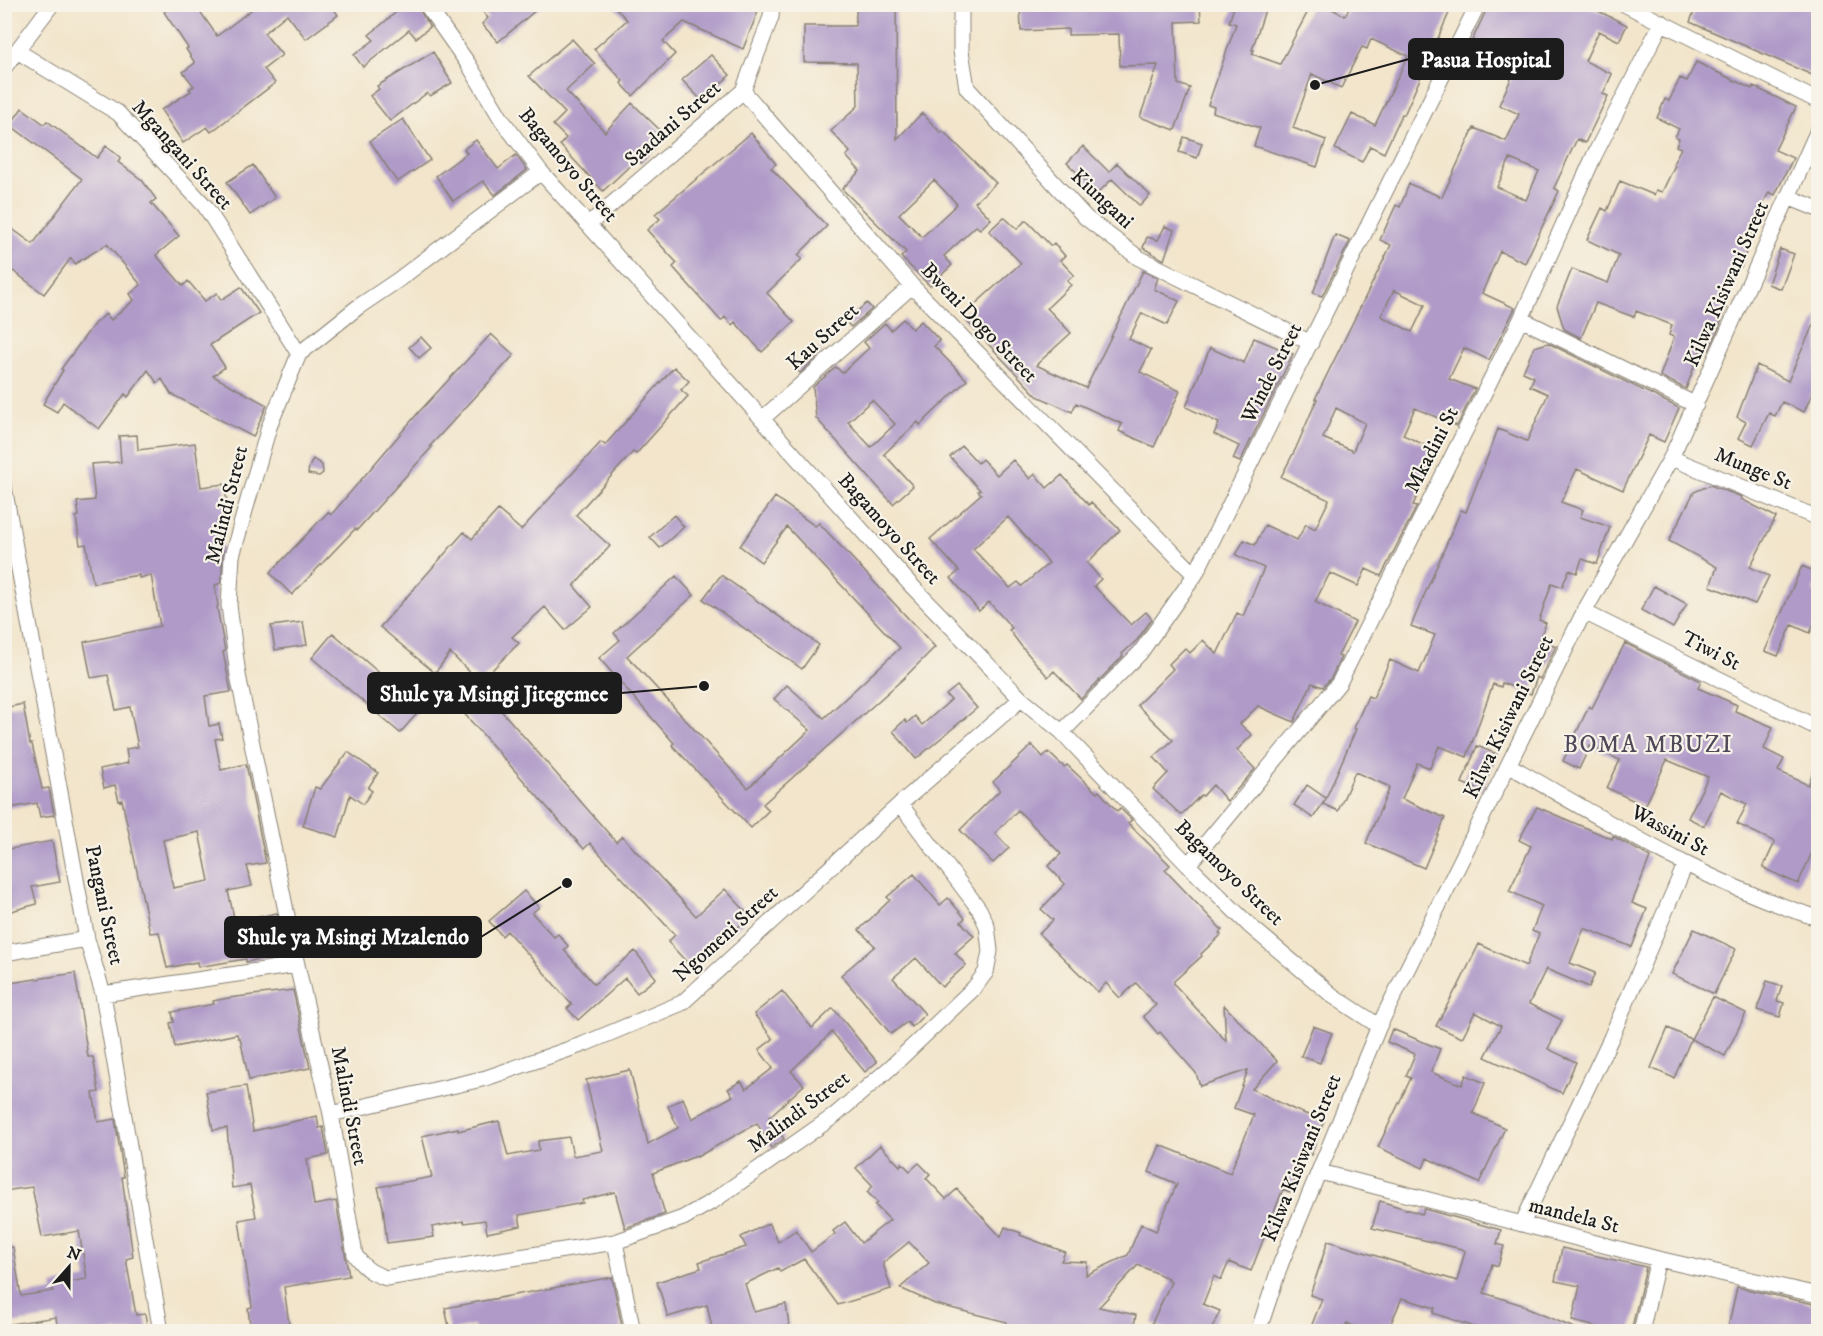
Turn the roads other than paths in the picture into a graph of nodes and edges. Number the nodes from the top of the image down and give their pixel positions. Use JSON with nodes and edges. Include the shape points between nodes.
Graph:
{"nodes":[{"id":1,"x":52,"y":4,"type":"edge"},
{"id":2,"x":426,"y":4,"type":"edge"},
{"id":3,"x":772,"y":4,"type":"edge"},
{"id":4,"x":961,"y":4,"type":"edge"},
{"id":5,"x":1478,"y":4,"type":"edge"},
{"id":6,"x":1624,"y":4,"type":"edge"},
{"id":7,"x":1662,"y":22,"type":"junction"},
{"id":8,"x":17,"y":51,"type":"junction"},
{"id":9,"x":4,"y":68,"type":"edge"},
{"id":10,"x":743,"y":91,"type":"junction"},
{"id":11,"x":1818,"y":101,"type":"edge"},
{"id":12,"x":1818,"y":130,"type":"edge"},
{"id":13,"x":542,"y":172,"type":"junction"},
{"id":14,"x":1788,"y":197,"type":"junction"},
{"id":15,"x":1818,"y":209,"type":"edge"},
{"id":16,"x":589,"y":224,"type":"junction"},
{"id":17,"x":912,"y":286,"type":"junction"},
{"id":18,"x":1521,"y":319,"type":"junction"},
{"id":19,"x":1311,"y":343,"type":"junction"},
{"id":20,"x":299,"y":354,"type":"junction"},
{"id":21,"x":1696,"y":405,"type":"junction"},
{"id":22,"x":762,"y":419,"type":"junction"},
{"id":23,"x":1671,"y":458,"type":"junction"},
{"id":24,"x":4,"y":488,"type":"edge"},
{"id":25,"x":1818,"y":518,"type":"edge"},
{"id":26,"x":1195,"y":575,"type":"junction"},
{"id":27,"x":1584,"y":612,"type":"junction"},
{"id":28,"x":1021,"y":699,"type":"junction"},
{"id":29,"x":1818,"y":728,"type":"edge"},
{"id":30,"x":1062,"y":732,"type":"junction"},
{"id":31,"x":1510,"y":766,"type":"junction"},
{"id":32,"x":900,"y":804,"type":"junction"},
{"id":33,"x":1188,"y":865,"type":"junction"},
{"id":34,"x":1685,"y":865,"type":"junction"},
{"id":35,"x":1818,"y":918,"type":"edge"},
{"id":36,"x":87,"y":939,"type":"junction"},
{"id":37,"x":4,"y":953,"type":"edge"},
{"id":38,"x":297,"y":965,"type":"junction"},
{"id":39,"x":102,"y":994,"type":"junction"},
{"id":40,"x":1379,"y":1026,"type":"junction"},
{"id":41,"x":331,"y":1114,"type":"junction"},
{"id":42,"x":1320,"y":1172,"type":"junction"},
{"id":43,"x":1522,"y":1224,"type":"junction"},
{"id":44,"x":615,"y":1242,"type":"junction"},
{"id":45,"x":1658,"y":1259,"type":"junction"},
{"id":46,"x":1818,"y":1295,"type":"edge"},
{"id":47,"x":161,"y":1332,"type":"edge"},
{"id":48,"x":633,"y":1332,"type":"edge"},
{"id":49,"x":1258,"y":1332,"type":"edge"},
{"id":50,"x":1641,"y":1332,"type":"edge"}],
"edges":[{"from":1,"to":8,"type":"street"},
{"from":2,"to":13,"type":"street","name":"Bagamoyo Street","via":[[502,120]]},
{"from":3,"to":10,"type":"street","name":"Saadani Street","via":[[771,17]]},
{"from":4,"to":19,"type":"street","name":"Kiungani","via":[[961,51],[967,88],[1086,218],[1139,258]]},
{"from":5,"to":19,"type":"street","name":"Winde Street"},
{"from":6,"to":7,"type":"street"},
{"from":7,"to":11,"type":"street"},
{"from":7,"to":18,"type":"street","name":"Mkadini St","via":[[1594,156]]},
{"from":8,"to":9,"type":"street"},
{"from":8,"to":20,"type":"street","name":"Mgangani Street","via":[[118,113],[205,206]]},
{"from":10,"to":16,"type":"street","name":"Saadani Street"},
{"from":10,"to":17,"type":"street","name":"Bweni Dogo Street"},
{"from":12,"to":14,"type":"street","name":"Kilwa Kisiwani Street"},
{"from":13,"to":16,"type":"street","name":"Bagamoyo Street"},
{"from":13,"to":20,"type":"street","name":"Malindi Street"},
{"from":14,"to":15,"type":"street"},
{"from":14,"to":21,"type":"street","name":"Kilwa Kisiwani Street"},
{"from":16,"to":22,"type":"street","name":"Bagamoyo Street"},
{"from":17,"to":22,"type":"street","name":"Kau Street"},
{"from":17,"to":26,"type":"street","name":"Bweni Dogo Street"},
{"from":18,"to":21,"type":"street"},
{"from":18,"to":33,"type":"street","name":"Mkadini St","via":[[1339,683]]},
{"from":19,"to":26,"type":"street","name":"Winde Street"},
{"from":20,"to":38,"type":"street","name":"Malindi Street","via":[[269,427],[238,532],[232,556],[229,605],[238,675]]},
{"from":21,"to":23,"type":"street","name":"Kilwa Kisiwani Street"},
{"from":22,"to":28,"type":"street","name":"Bagamoyo Street","via":[[910,584]]},
{"from":23,"to":25,"type":"street","name":"Munge St"},
{"from":23,"to":27,"type":"street","name":"Kilwa Kisiwani Street"},
{"from":24,"to":36,"type":"street","name":"Pangani Street"},
{"from":26,"to":30,"type":"street","name":"Winde Street","via":[[1140,652]]},
{"from":27,"to":29,"type":"street","name":"Tiwi St"},
{"from":27,"to":31,"type":"street","name":"Kilwa Kisiwani Street"},
{"from":28,"to":30,"type":"street","name":"Bagamoyo Street"},
{"from":28,"to":32,"type":"street","name":"Ngomeni Street"},
{"from":30,"to":33,"type":"street","name":"Bagamoyo Street"},
{"from":31,"to":34,"type":"street","name":"Wassini St"},
{"from":31,"to":40,"type":"street","name":"Kilwa Kisiwani Street"},
{"from":32,"to":41,"type":"street","name":"Ngomeni Street","via":[[682,1003],[584,1044],[486,1078]]},
{"from":32,"to":44,"type":"street","name":"Malindi Street","via":[[979,909],[987,926],[990,951],[986,972],[890,1068],[834,1116],[684,1218]]},
{"from":33,"to":40,"type":"street","name":"Bagamoyo Street","via":[[1250,926],[1316,982]]},
{"from":34,"to":35,"type":"street","name":"Wassini St"},
{"from":34,"to":43,"type":"street","via":[[1611,1038]]},
{"from":36,"to":37,"type":"street"},
{"from":36,"to":39,"type":"street","name":"Pangani Street"},
{"from":38,"to":39,"type":"street"},
{"from":38,"to":41,"type":"street","name":"Malindi Street"},
{"from":39,"to":47,"type":"street","name":"Pangani Street"},
{"from":40,"to":42,"type":"street","name":"Kilwa Kisiwani Street"},
{"from":41,"to":44,"type":"street","name":"Malindi Street","via":[[355,1255],[373,1274],[386,1278]]},
{"from":42,"to":43,"type":"street","name":"mandela St"},
{"from":42,"to":49,"type":"street","name":"Kilwa Kisiwani Street","via":[[1281,1263]]},
{"from":43,"to":45,"type":"street","name":"mandela St"},
{"from":44,"to":48,"type":"street"},
{"from":45,"to":46,"type":"street","name":"mandela St"},
{"from":45,"to":50,"type":"street"}]}
